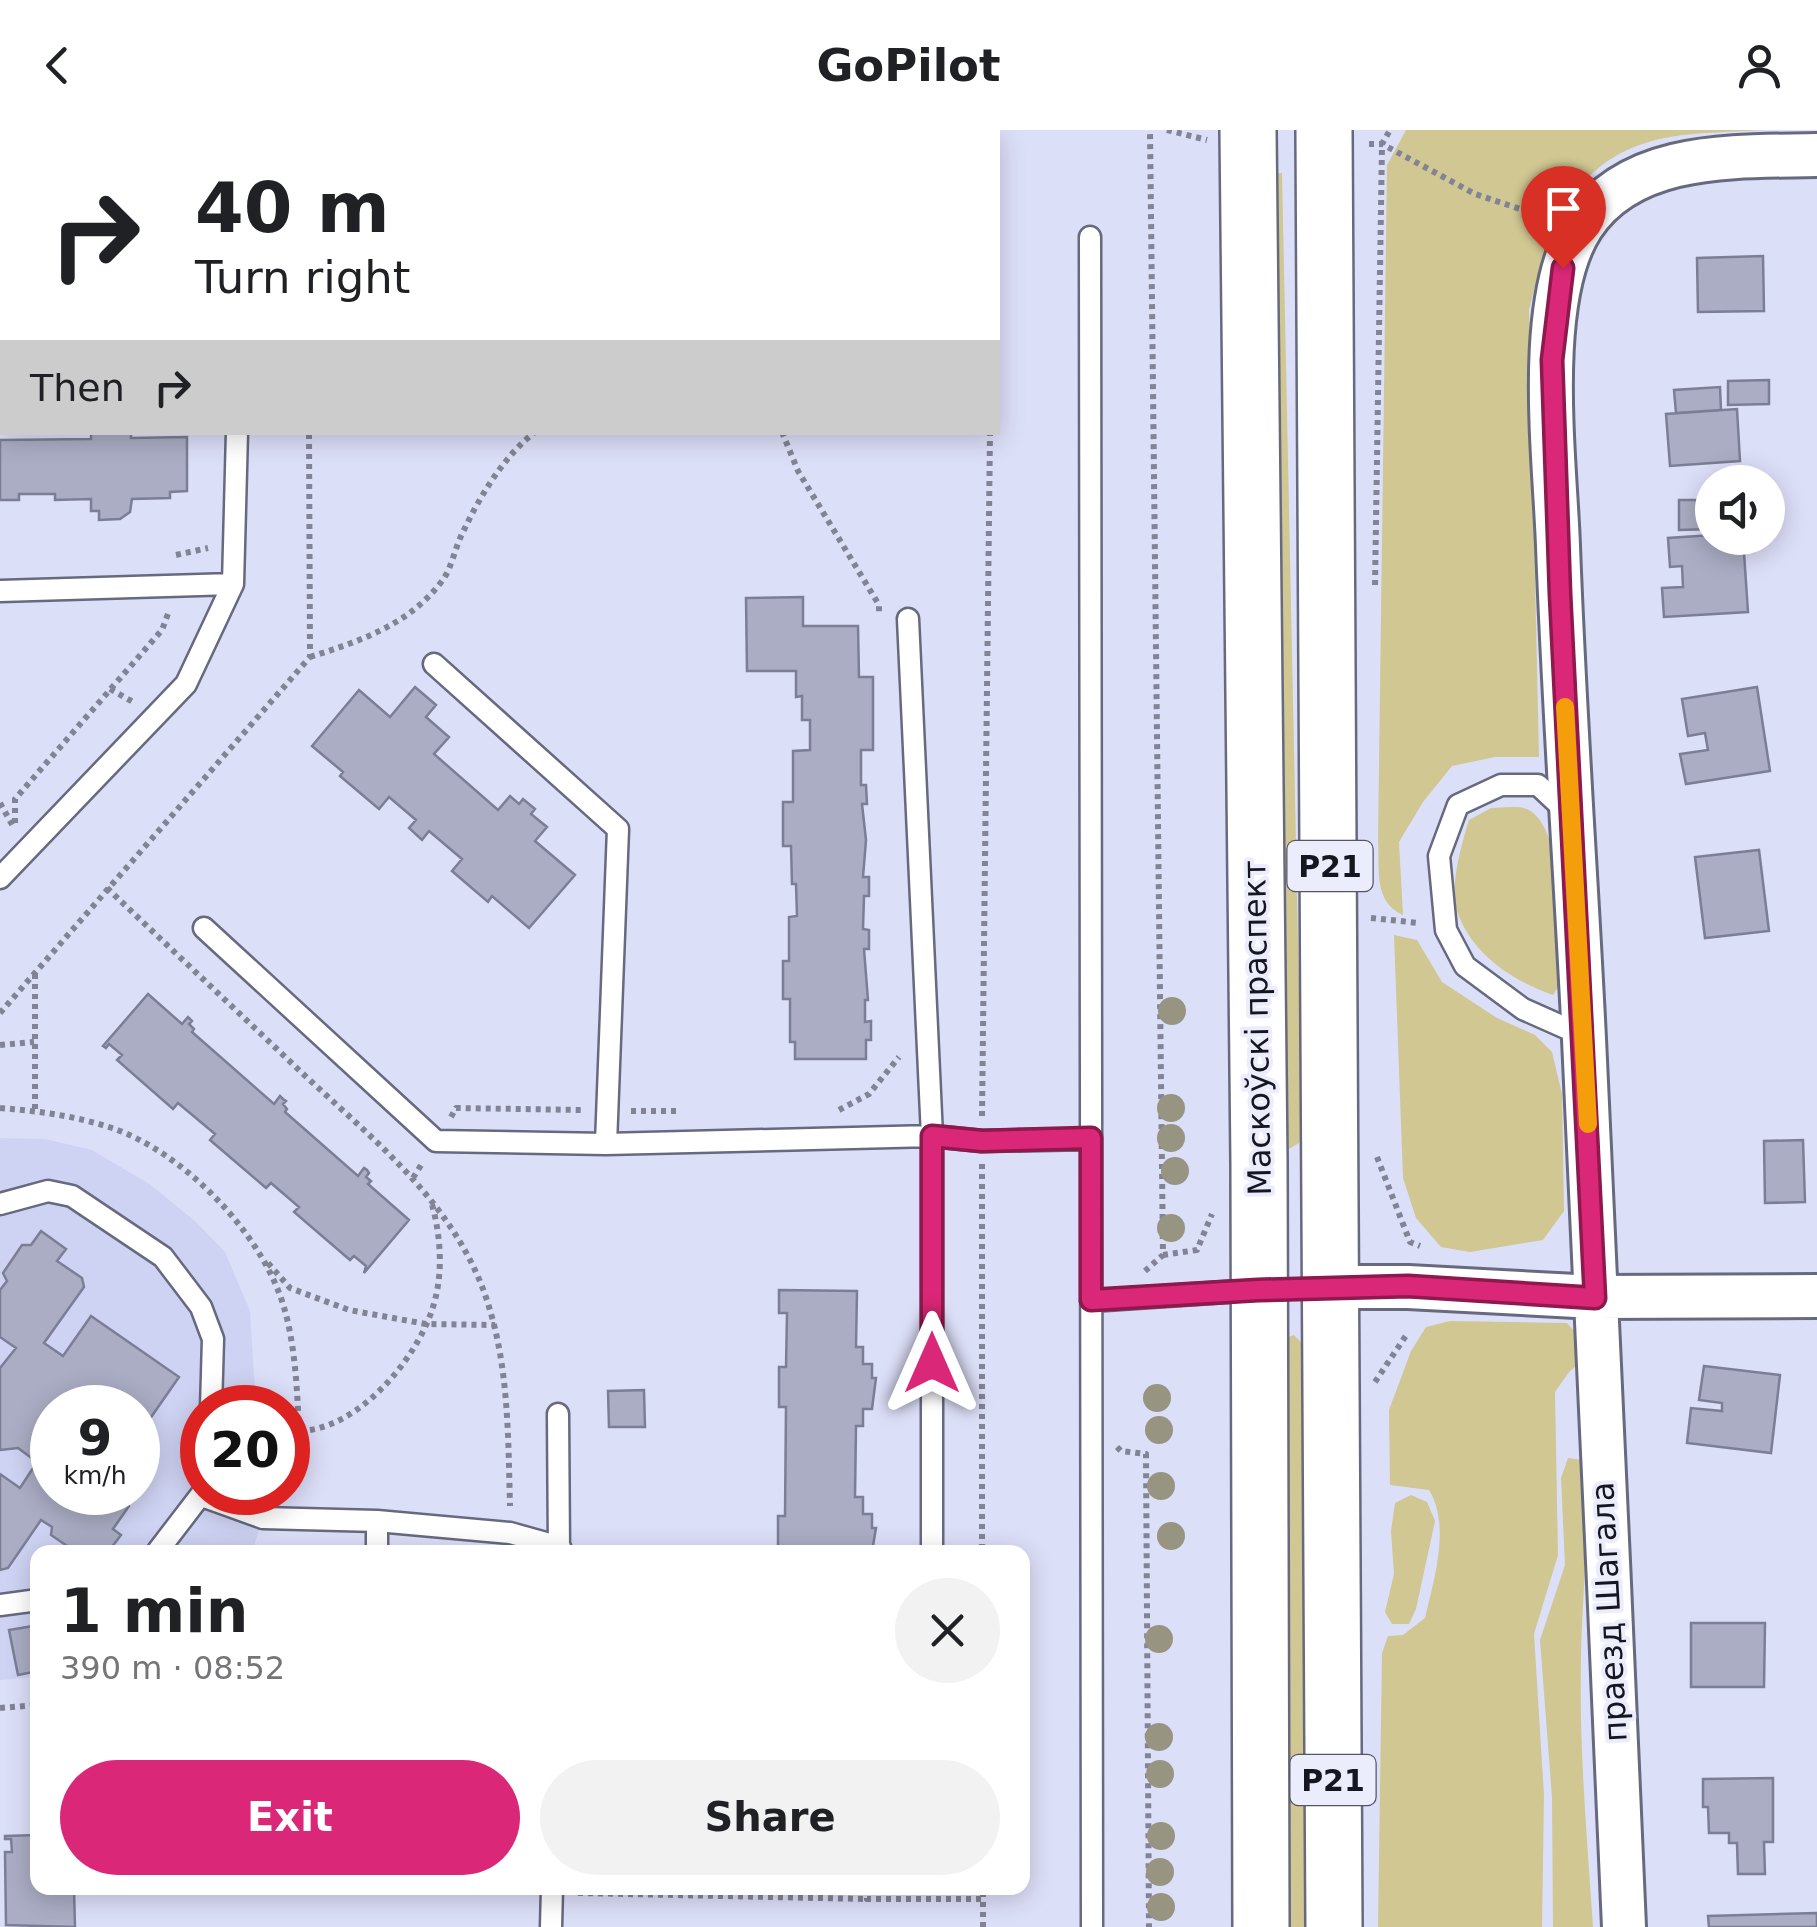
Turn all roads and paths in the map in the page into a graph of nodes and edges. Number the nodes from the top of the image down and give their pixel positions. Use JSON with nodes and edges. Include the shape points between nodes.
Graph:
{"nodes":[{"id":1,"x":1150,"y":130,"type":"edge"},
{"id":2,"x":1167,"y":130,"type":"edge"},
{"id":3,"x":1390,"y":130,"type":"edge"},
{"id":4,"x":1233,"y":136,"type":"edge"},
{"id":5,"x":1346,"y":137,"type":"edge"},
{"id":6,"x":1382,"y":144,"type":"junction"},
{"id":7,"x":1817,"y":155,"type":"edge"},
{"id":8,"x":1580,"y":229,"type":"junction"},
{"id":9,"x":1090,"y":237,"type":"dead end"},
{"id":10,"x":238,"y":435,"type":"edge"},
{"id":11,"x":309,"y":435,"type":"edge"},
{"id":12,"x":531,"y":435,"type":"edge"},
{"id":13,"x":783,"y":435,"type":"edge"},
{"id":14,"x":990,"y":435,"type":"edge"},
{"id":15,"x":211,"y":547,"type":"dead end"},
{"id":16,"x":180,"y":555,"type":"junction"},
{"id":17,"x":162,"y":556,"type":"dead end"},
{"id":18,"x":233,"y":584,"type":"junction"},
{"id":19,"x":178,"y":586,"type":"junction"},
{"id":20,"x":0,"y":591,"type":"edge"},
{"id":21,"x":1375,"y":601,"type":"dead end"},
{"id":22,"x":908,"y":618,"type":"dead end"},
{"id":23,"x":880,"y":624,"type":"dead end"},
{"id":24,"x":310,"y":657,"type":"junction"},
{"id":25,"x":434,"y":664,"type":"dead end"},
{"id":26,"x":0,"y":803,"type":"edge"},
{"id":27,"x":1570,"y":815,"type":"junction"},
{"id":28,"x":16,"y":832,"type":"junction"},
{"id":29,"x":10,"y":841,"type":"dead end"},
{"id":30,"x":0,"y":878,"type":"edge"},
{"id":31,"x":107,"y":888,"type":"junction"},
{"id":32,"x":1370,"y":898,"type":"dead end"},
{"id":33,"x":1370,"y":918,"type":"junction"},
{"id":34,"x":204,"y":928,"type":"dead end"},
{"id":35,"x":1446,"y":930,"type":"junction"},
{"id":36,"x":1370,"y":937,"type":"dead end"},
{"id":37,"x":35,"y":974,"type":"junction"},
{"id":38,"x":0,"y":1013,"type":"edge"},
{"id":39,"x":1584,"y":1036,"type":"junction"},
{"id":40,"x":34,"y":1042,"type":"junction"},
{"id":41,"x":0,"y":1045,"type":"edge"},
{"id":42,"x":901,"y":1049,"type":"dead end"},
{"id":43,"x":36,"y":1110,"type":"dead end"},
{"id":44,"x":609,"y":1110,"type":"junction"},
{"id":45,"x":682,"y":1111,"type":"dead end"},
{"id":46,"x":846,"y":1117,"type":"dead end"},
{"id":47,"x":932,"y":1136,"type":"junction"},
{"id":48,"x":1091,"y":1138,"type":"junction"},
{"id":49,"x":436,"y":1141,"type":"junction"},
{"id":50,"x":982,"y":1141,"type":"junction"},
{"id":51,"x":1376,"y":1141,"type":"dead end"},
{"id":52,"x":606,"y":1144,"type":"junction"},
{"id":53,"x":413,"y":1178,"type":"junction"},
{"id":54,"x":429,"y":1195,"type":"junction"},
{"id":55,"x":1212,"y":1199,"type":"dead end"},
{"id":56,"x":0,"y":1204,"type":"edge"},
{"id":57,"x":250,"y":1242,"type":"dead end"},
{"id":58,"x":1426,"y":1248,"type":"dead end"},
{"id":59,"x":1163,"y":1254,"type":"junction"},
{"id":60,"x":1092,"y":1272,"type":"junction"},
{"id":61,"x":1330,"y":1287,"type":"junction"},
{"id":62,"x":1258,"y":1290,"type":"junction"},
{"id":63,"x":1817,"y":1296,"type":"edge"},
{"id":64,"x":1595,"y":1298,"type":"junction"},
{"id":65,"x":1091,"y":1300,"type":"junction"},
{"id":66,"x":426,"y":1324,"type":"junction"},
{"id":67,"x":495,"y":1326,"type":"junction"},
{"id":68,"x":212,"y":1385,"type":"edge"},
{"id":69,"x":558,"y":1414,"type":"dead end"},
{"id":70,"x":1092,"y":1416,"type":"junction"},
{"id":71,"x":310,"y":1430,"type":"edge"},
{"id":72,"x":186,"y":1515,"type":"edge"},
{"id":73,"x":256,"y":1515,"type":"edge"},
{"id":74,"x":377,"y":1522,"type":"junction"},
{"id":75,"x":510,"y":1533,"type":"junction"},
{"id":76,"x":163,"y":1545,"type":"edge"},
{"id":77,"x":376,"y":1545,"type":"edge"},
{"id":78,"x":545,"y":1545,"type":"edge"},
{"id":79,"x":560,"y":1545,"type":"edge"},
{"id":80,"x":932,"y":1545,"type":"edge"},
{"id":81,"x":982,"y":1545,"type":"edge"},
{"id":82,"x":30,"y":1601,"type":"edge"},
{"id":83,"x":0,"y":1604,"type":"edge"},
{"id":84,"x":30,"y":1706,"type":"edge"},
{"id":85,"x":0,"y":1708,"type":"edge"},
{"id":86,"x":552,"y":1895,"type":"edge"},
{"id":87,"x":727,"y":1895,"type":"edge"},
{"id":88,"x":867,"y":1895,"type":"edge"},
{"id":89,"x":983,"y":1895,"type":"edge"},
{"id":90,"x":867,"y":1899,"type":"junction"},
{"id":91,"x":983,"y":1899,"type":"junction"},
{"id":92,"x":551,"y":1927,"type":"edge"},
{"id":93,"x":982,"y":1927,"type":"edge"},
{"id":94,"x":1092,"y":1927,"type":"edge"},
{"id":95,"x":1149,"y":1927,"type":"edge"},
{"id":96,"x":1262,"y":1927,"type":"edge"},
{"id":97,"x":1334,"y":1927,"type":"edge"},
{"id":98,"x":1624,"y":1927,"type":"edge"}],
"edges":[{"from":1,"to":59,"type":"path"},
{"from":2,"to":4,"type":"path"},
{"from":3,"to":6,"type":"path"},
{"from":4,"to":62,"type":"main road","name":"Маскоўскі праспект","number":"Р21"},
{"from":5,"to":6,"type":"path"},
{"from":5,"to":61,"type":"main road","number":"Р21"},
{"from":6,"to":8,"type":"path","via":[[1475,194]]},
{"from":6,"to":21,"type":"path"},
{"from":7,"to":8,"type":"street","via":[[1694,161],[1657,170],[1605,196]]},
{"from":8,"to":27,"type":"street","name":"праезд Шагала","via":[[1563,268],[1552,360]]},
{"from":9,"to":48,"type":"lane"},
{"from":10,"to":18,"type":"lane"},
{"from":11,"to":24,"type":"path"},
{"from":12,"to":24,"type":"path","via":[[514,449],[463,530],[444,579],[414,611],[373,637]]},
{"from":13,"to":23,"type":"path","via":[[879,605]]},
{"from":14,"to":50,"type":"path"},
{"from":15,"to":16,"type":"path"},
{"from":16,"to":17,"type":"path"},
{"from":16,"to":19,"type":"path"},
{"from":18,"to":19,"type":"lane"},
{"from":18,"to":30,"type":"lane","via":[[186,684]]},
{"from":19,"to":20,"type":"lane"},
{"from":19,"to":28,"type":"path","via":[[162,630],[15,799]]},
{"from":22,"to":47,"type":"lane"},
{"from":24,"to":31,"type":"path"},
{"from":25,"to":44,"type":"lane","via":[[618,829]]},
{"from":26,"to":28,"type":"path"},
{"from":27,"to":35,"type":"lane","via":[[1538,785],[1501,786],[1458,805],[1439,856]]},
{"from":27,"to":39,"type":"street","name":"праезд Шагала"},
{"from":28,"to":29,"type":"path"},
{"from":31,"to":37,"type":"path"},
{"from":31,"to":53,"type":"path"},
{"from":32,"to":33,"type":"path"},
{"from":33,"to":35,"type":"path"},
{"from":33,"to":36,"type":"path"},
{"from":34,"to":49,"type":"lane"},
{"from":35,"to":39,"type":"lane","via":[[1465,966],[1523,1009]]},
{"from":37,"to":38,"type":"path"},
{"from":37,"to":40,"type":"path"},
{"from":39,"to":64,"type":"street","name":"праезд Шагала"},
{"from":40,"to":41,"type":"path"},
{"from":40,"to":43,"type":"path"},
{"from":42,"to":46,"type":"path","via":[[870,1094],[828,1116]]},
{"from":44,"to":45,"type":"path"},
{"from":44,"to":49,"type":"path","via":[[456,1108]]},
{"from":44,"to":52,"type":"lane"},
{"from":47,"to":50,"type":"lane"},
{"from":47,"to":52,"type":"lane"},
{"from":47,"to":80,"type":"lane"},
{"from":48,"to":50,"type":"lane"},
{"from":48,"to":60,"type":"lane"},
{"from":49,"to":52,"type":"lane"},
{"from":49,"to":53,"type":"path"},
{"from":50,"to":81,"type":"path"},
{"from":51,"to":58,"type":"path","via":[[1377,1160],[1410,1242]]},
{"from":53,"to":54,"type":"path"},
{"from":54,"to":66,"type":"path","via":[[439,1273]]},
{"from":54,"to":67,"type":"path","via":[[468,1256]]},
{"from":55,"to":59,"type":"path","via":[[1212,1217],[1197,1250]]},
{"from":56,"to":68,"type":"lane","via":[[48,1191],[72,1196],[163,1257],[201,1307],[213,1339]]},
{"from":57,"to":66,"type":"path","via":[[290,1288],[349,1310]]},
{"from":59,"to":60,"type":"path","via":[[1144,1273]]},
{"from":60,"to":65,"type":"lane"},
{"from":61,"to":62,"type":"main road"},
{"from":61,"to":64,"type":"street"},
{"from":61,"to":97,"type":"main road","number":"Р21"},
{"from":62,"to":65,"type":"lane"},
{"from":62,"to":96,"type":"main road","name":"Маскоўскі праспект","number":"Р21"},
{"from":63,"to":64,"type":"street"},
{"from":64,"to":98,"type":"street","name":"праезд Шагала"},
{"from":65,"to":70,"type":"lane"},
{"from":66,"to":67,"type":"path"},
{"from":66,"to":71,"type":"path","via":[[371,1401]]},
{"from":67,"to":75,"type":"path","via":[[508,1410]]},
{"from":69,"to":79,"type":"lane"},
{"from":70,"to":94,"type":"lane"},
{"from":70,"to":95,"type":"path","via":[[1121,1451],[1146,1454]]},
{"from":72,"to":76,"type":"lane"},
{"from":73,"to":74,"type":"lane"},
{"from":74,"to":75,"type":"lane"},
{"from":74,"to":77,"type":"lane"},
{"from":75,"to":78,"type":"lane"},
{"from":82,"to":83,"type":"lane"},
{"from":84,"to":85,"type":"path"},
{"from":86,"to":92,"type":"lane"},
{"from":87,"to":90,"type":"path"},
{"from":88,"to":90,"type":"path"},
{"from":89,"to":91,"type":"path"},
{"from":90,"to":91,"type":"path"},
{"from":91,"to":93,"type":"path"}]}
